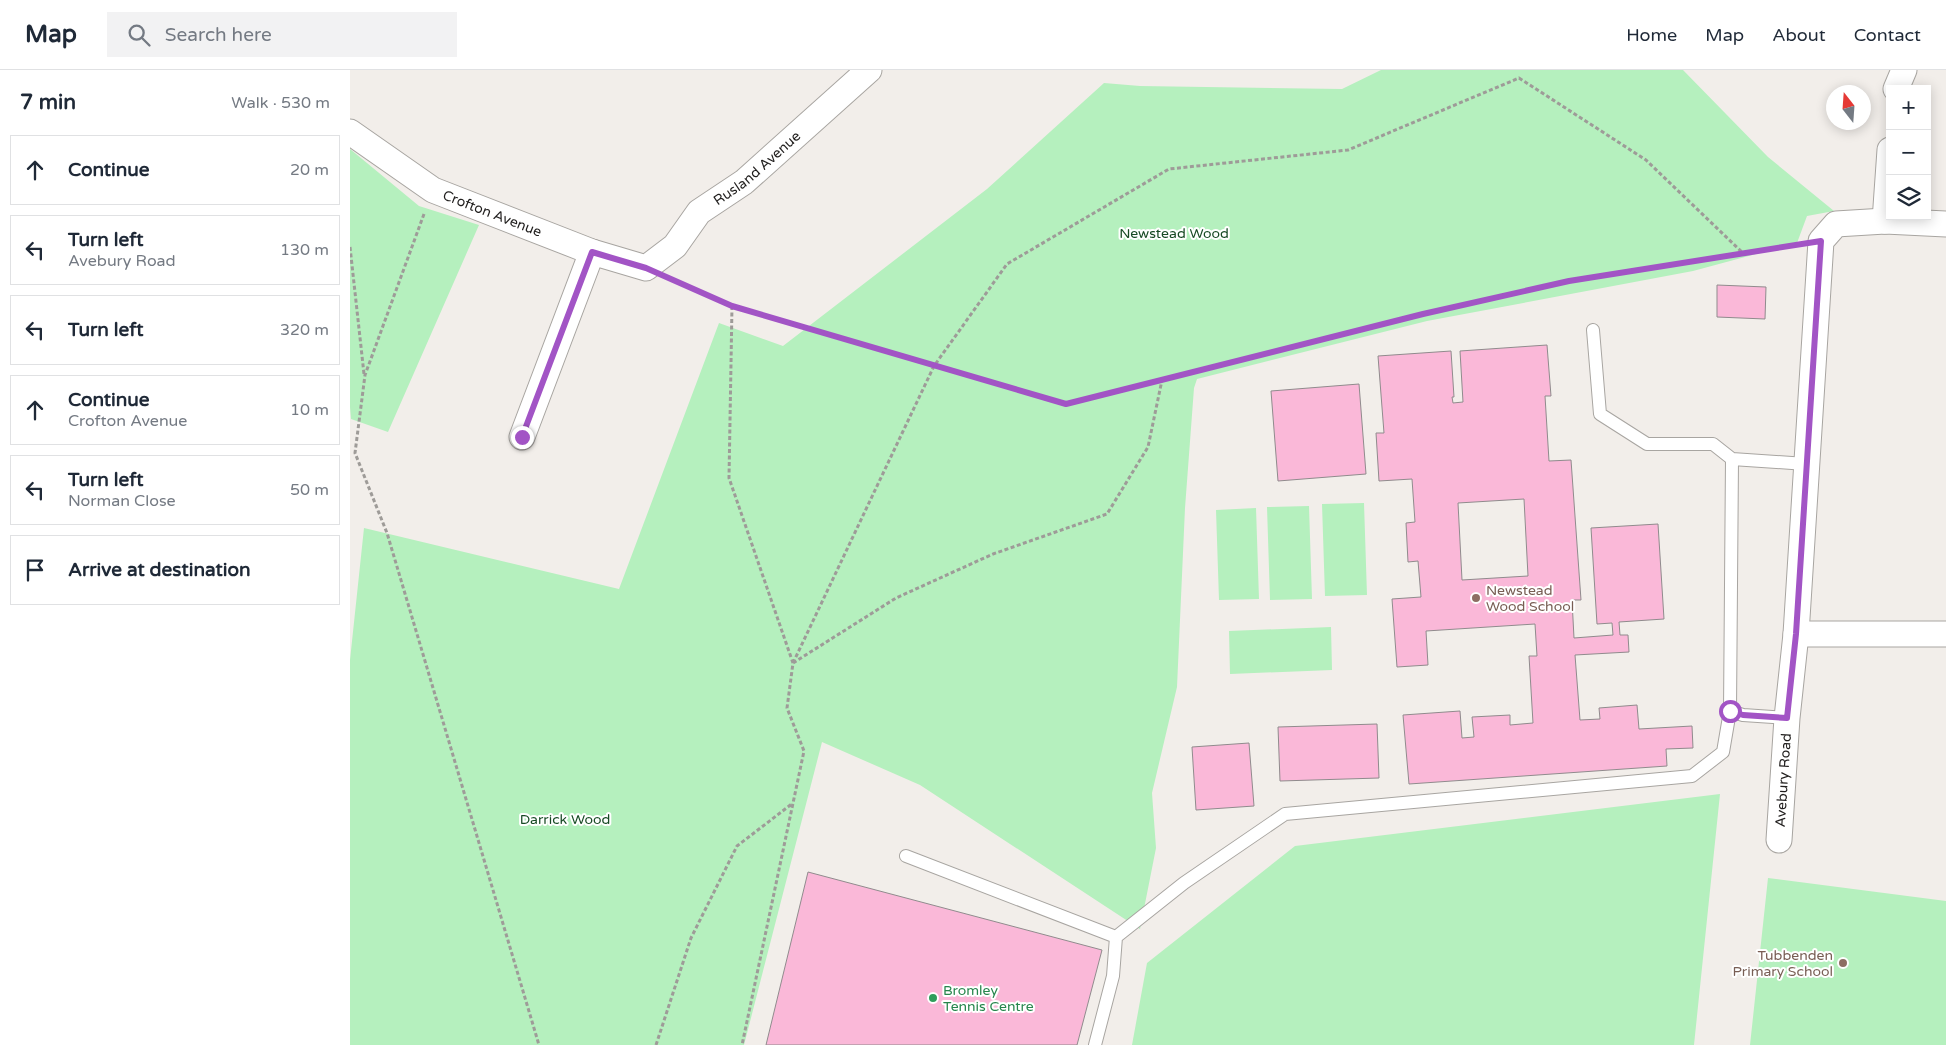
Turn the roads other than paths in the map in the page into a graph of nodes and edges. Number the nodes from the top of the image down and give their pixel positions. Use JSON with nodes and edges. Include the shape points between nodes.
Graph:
{"nodes":[{"id":1,"x":869,"y":70,"type":"edge"},
{"id":2,"x":1904,"y":70,"type":"edge"},
{"id":3,"x":1898,"y":85,"type":"edge"},
{"id":4,"x":350,"y":132,"type":"edge"},
{"id":5,"x":1888,"y":175,"type":"edge"},
{"id":6,"x":1885,"y":221,"type":"junction"},
{"id":7,"x":1946,"y":224,"type":"edge"},
{"id":8,"x":592,"y":252,"type":"junction"},
{"id":9,"x":646,"y":268,"type":"joint"},
{"id":10,"x":1592,"y":330,"type":"dead end"},
{"id":11,"x":522,"y":437,"type":"dead end"},
{"id":12,"x":1732,"y":459,"type":"junction"},
{"id":13,"x":1806,"y":464,"type":"junction"},
{"id":14,"x":1796,"y":634,"type":"junction"},
{"id":15,"x":1946,"y":634,"type":"edge"},
{"id":16,"x":1730,"y":711,"type":"junction"},
{"id":17,"x":1787,"y":718,"type":"junction"},
{"id":18,"x":1779,"y":840,"type":"dead end"},
{"id":19,"x":906,"y":856,"type":"dead end"},
{"id":20,"x":1116,"y":937,"type":"junction"},
{"id":21,"x":1095,"y":1045,"type":"edge"}],
"edges":[{"from":1,"to":9,"type":"street","name":"Rusland Avenue","via":[[744,182],[699,212],[675,246]]},
{"from":2,"to":3,"type":"street"},
{"from":4,"to":8,"type":"street","name":"Crofton Avenue","via":[[433,190]]},
{"from":5,"to":6,"type":"street"},
{"from":6,"to":7,"type":"street"},
{"from":6,"to":13,"type":"street","name":"Avebury Road","via":[[1836,224],[1821,241]]},
{"from":8,"to":9,"type":"street","name":"Crofton Avenue"},
{"from":8,"to":11,"type":"street"},
{"from":10,"to":12,"type":"lane","via":[[1600,414],[1647,444],[1713,444]]},
{"from":12,"to":13,"type":"lane"},
{"from":12,"to":16,"type":"lane"},
{"from":13,"to":14,"type":"street","name":"Avebury Road"},
{"from":14,"to":15,"type":"street"},
{"from":14,"to":17,"type":"street","name":"Avebury Road"},
{"from":16,"to":17,"type":"lane"},
{"from":16,"to":20,"type":"lane","via":[[1723,752],[1692,776],[1285,814],[1184,883]]},
{"from":17,"to":18,"type":"street","name":"Avebury Road"},
{"from":19,"to":20,"type":"lane"},
{"from":20,"to":21,"type":"lane","via":[[1113,976]]}]}
